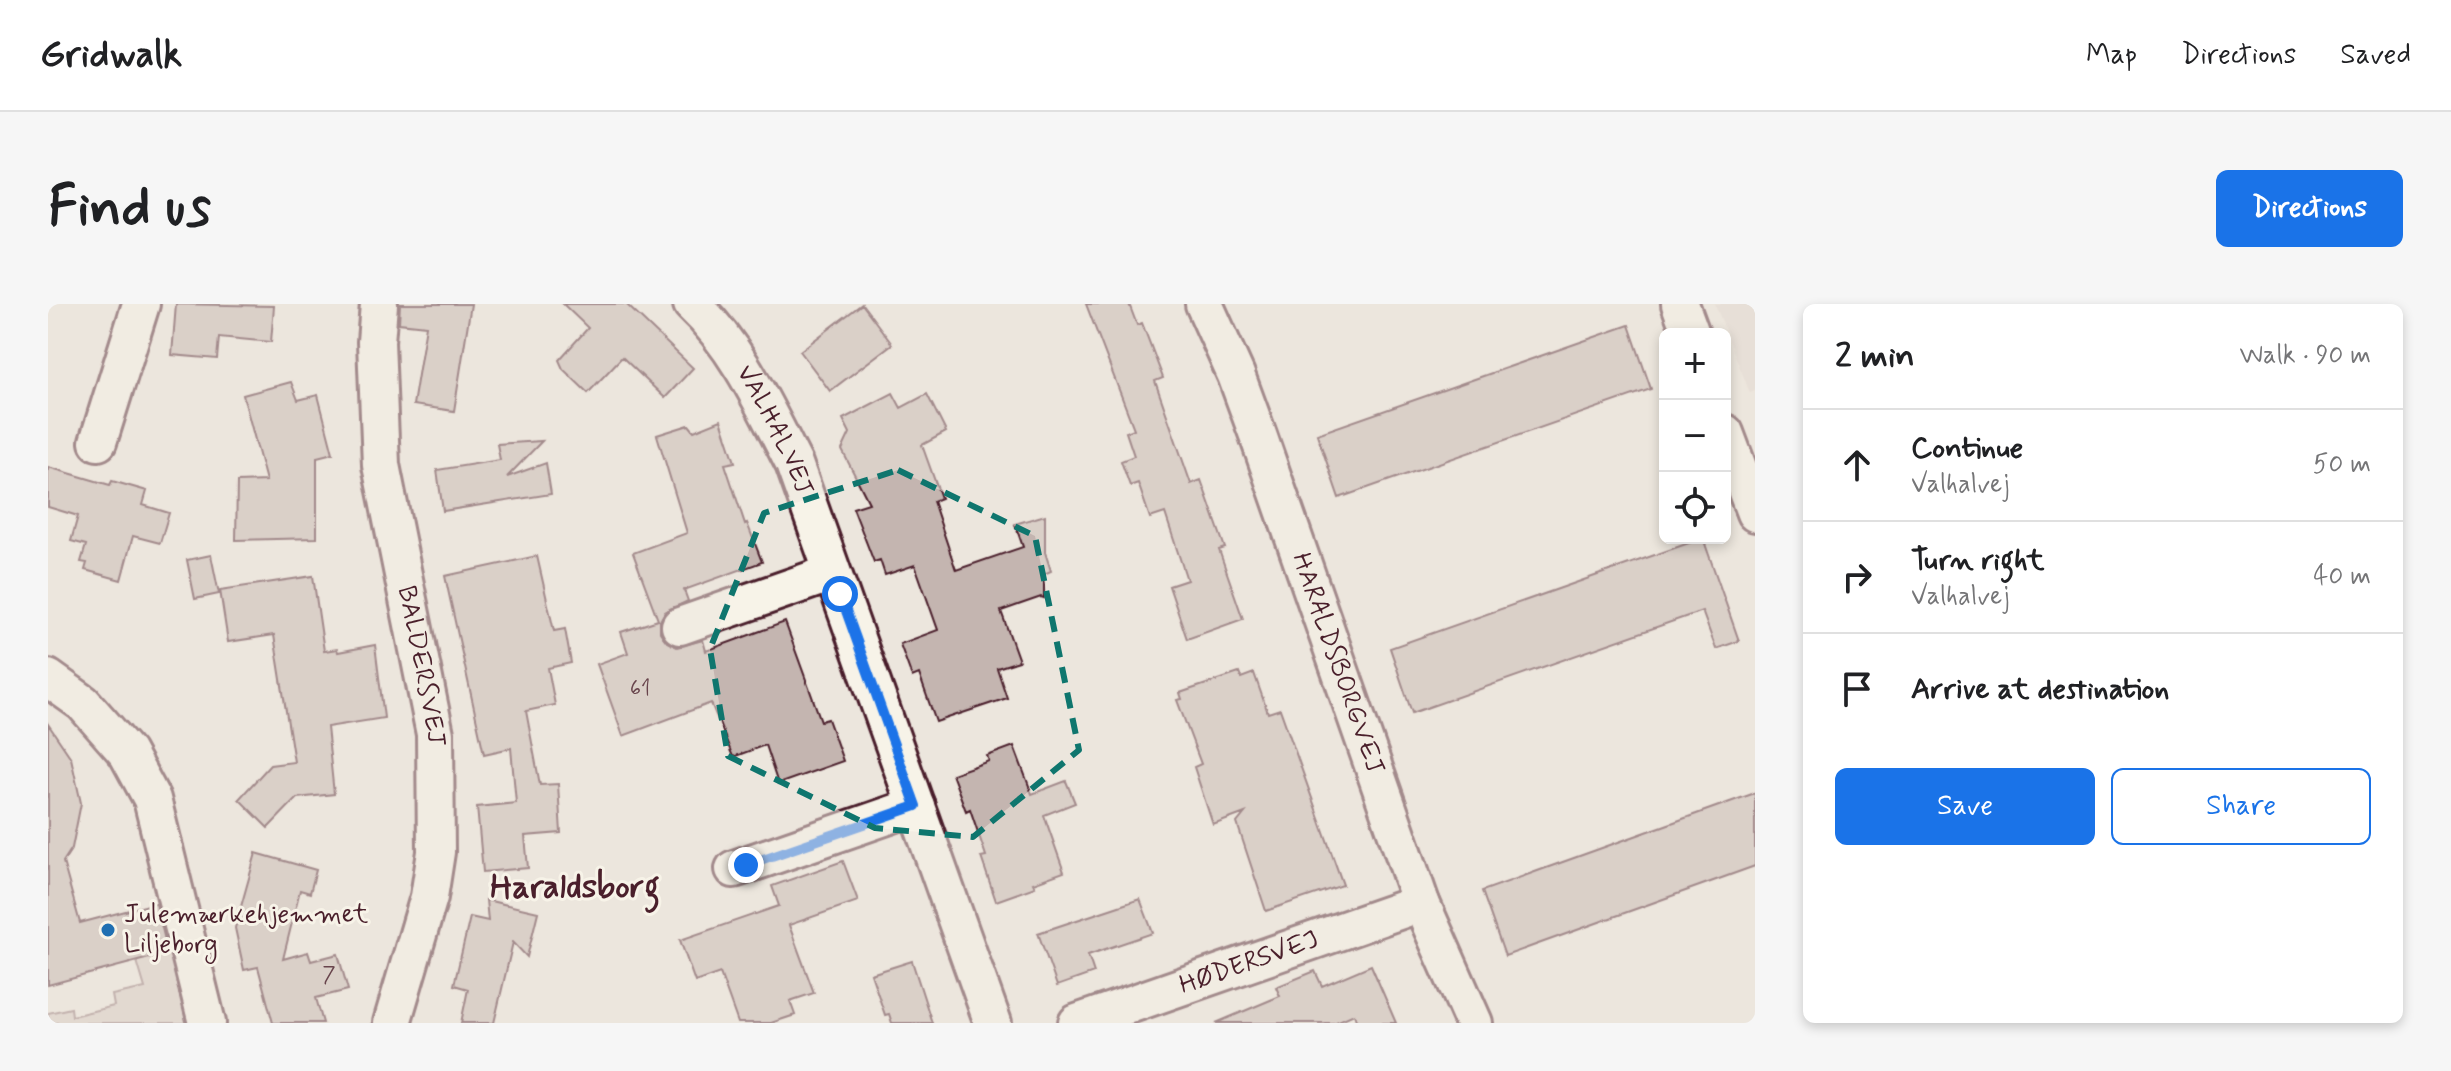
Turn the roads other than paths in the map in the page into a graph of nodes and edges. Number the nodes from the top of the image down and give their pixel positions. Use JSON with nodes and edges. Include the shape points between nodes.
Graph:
{"nodes":[{"id":1,"x":141,"y":304,"type":"edge"},
{"id":2,"x":379,"y":304,"type":"edge"},
{"id":3,"x":692,"y":304,"type":"edge"},
{"id":4,"x":1204,"y":304,"type":"edge"},
{"id":5,"x":1680,"y":304,"type":"edge"},
{"id":6,"x":1689,"y":328,"type":"edge"},
{"id":7,"x":98,"y":442,"type":"dead end"},
{"id":8,"x":1731,"y":449,"type":"edge"},
{"id":9,"x":1755,"y":513,"type":"edge"},
{"id":10,"x":832,"y":573,"type":"junction"},
{"id":11,"x":680,"y":626,"type":"dead end"},
{"id":12,"x":48,"y":678,"type":"edge"},
{"id":13,"x":916,"y":806,"type":"junction"},
{"id":14,"x":734,"y":869,"type":"dead end"},
{"id":15,"x":1421,"y":903,"type":"junction"},
{"id":16,"x":207,"y":1023,"type":"edge"},
{"id":17,"x":392,"y":1023,"type":"edge"},
{"id":18,"x":993,"y":1023,"type":"edge"},
{"id":19,"x":1077,"y":1023,"type":"edge"},
{"id":20,"x":1474,"y":1023,"type":"edge"}],
"edges":[{"from":1,"to":7,"type":"street"},
{"from":2,"to":17,"type":"street","name":"BALDERSVEJ","via":[[381,465],[435,734],[436,852],[417,944]]},
{"from":3,"to":10,"type":"street","name":"VALHALVEJ","via":[[754,387],[794,464]]},
{"from":4,"to":15,"type":"street","name":"HARALDSBORGVEJ","via":[[1258,435]]},
{"from":5,"to":6,"type":"street"},
{"from":8,"to":9,"type":"street"},
{"from":10,"to":11,"type":"street"},
{"from":10,"to":13,"type":"street","name":"VALHALVEJ"},
{"from":12,"to":16,"type":"street","via":[[83,703],[127,753],[152,799]]},
{"from":13,"to":14,"type":"street"},
{"from":13,"to":18,"type":"street","name":"VALHALVEJ"},
{"from":15,"to":19,"type":"street","name":"HØDERSVEJ"},
{"from":15,"to":20,"type":"street","name":"HARALDSBORGVEJ"}]}
